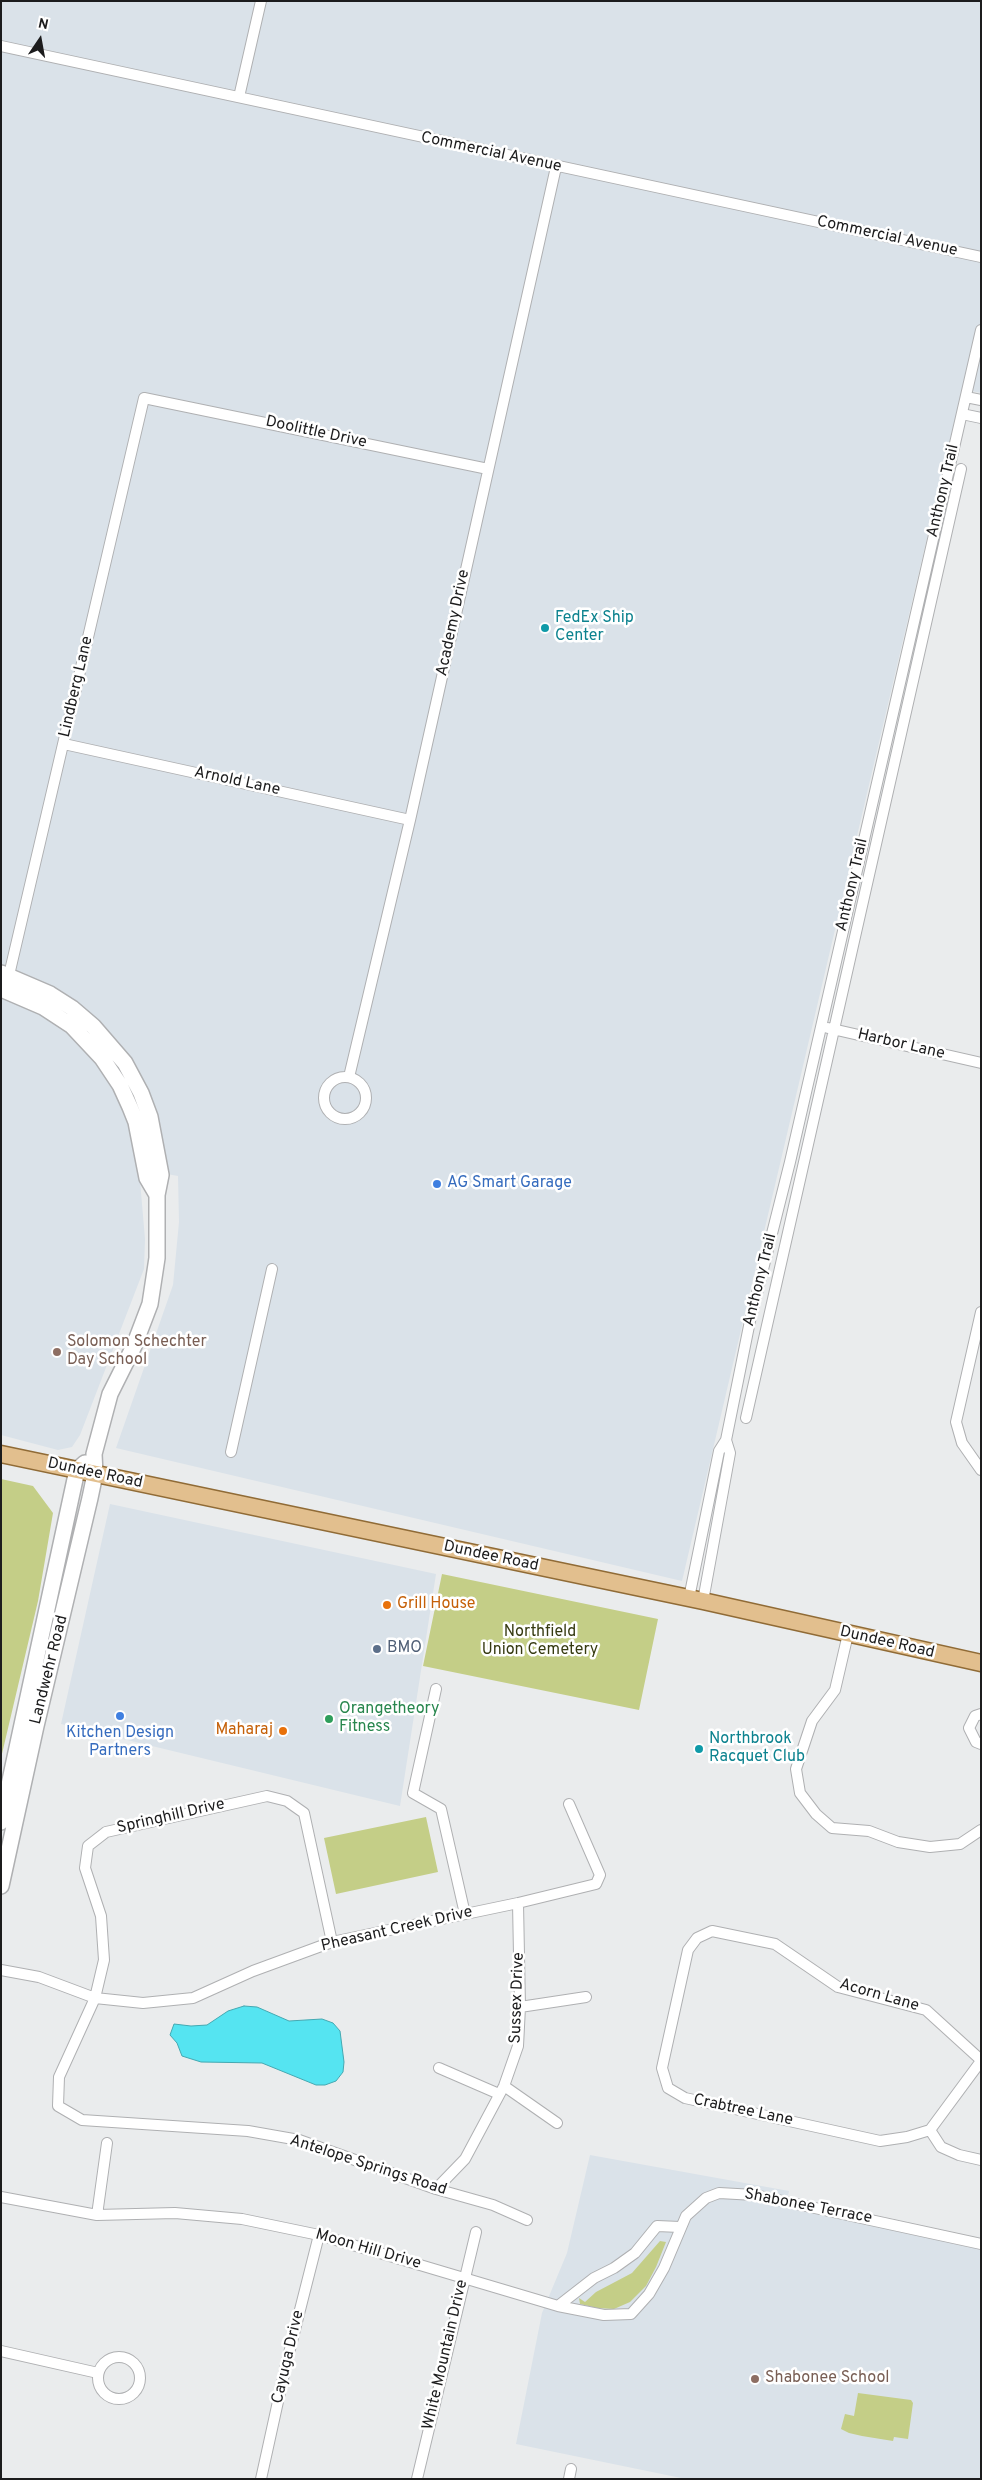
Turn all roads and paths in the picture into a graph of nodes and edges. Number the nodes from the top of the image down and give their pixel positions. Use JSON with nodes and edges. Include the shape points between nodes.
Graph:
{"nodes":[{"id":1,"x":261,"y":1,"type":"edge"},
{"id":2,"x":1,"y":46,"type":"edge"},
{"id":3,"x":239,"y":97,"type":"junction"},
{"id":4,"x":556,"y":167,"type":"junction"},
{"id":5,"x":981,"y":257,"type":"edge"},
{"id":6,"x":981,"y":330,"type":"edge"},
{"id":7,"x":966,"y":397,"type":"junction"},
{"id":8,"x":144,"y":398,"type":"joint"},
{"id":9,"x":981,"y":400,"type":"edge"},
{"id":10,"x":962,"y":414,"type":"junction"},
{"id":11,"x":981,"y":418,"type":"edge"},
{"id":12,"x":961,"y":469,"type":"dead end"},
{"id":13,"x":488,"y":470,"type":"junction"},
{"id":14,"x":64,"y":744,"type":"junction"},
{"id":15,"x":410,"y":820,"type":"junction"},
{"id":16,"x":5,"y":974,"type":"edge"},
{"id":17,"x":1,"y":989,"type":"edge"},
{"id":18,"x":820,"y":1027,"type":"junction"},
{"id":19,"x":834,"y":1030,"type":"junction"},
{"id":20,"x":981,"y":1063,"type":"edge"},
{"id":21,"x":349,"y":1078,"type":"junction"},
{"id":22,"x":157,"y":1195,"type":"junction"},
{"id":23,"x":272,"y":1269,"type":"dead end"},
{"id":24,"x":981,"y":1312,"type":"edge"},
{"id":25,"x":750,"y":1321,"type":"junction"},
{"id":26,"x":767,"y":1326,"type":"junction"},
{"id":27,"x":746,"y":1418,"type":"dead end"},
{"id":28,"x":726,"y":1440,"type":"junction"},
{"id":29,"x":231,"y":1452,"type":"dead end"},
{"id":30,"x":1,"y":1454,"type":"edge"},
{"id":31,"x":94,"y":1454,"type":"junction"},
{"id":32,"x":77,"y":1470,"type":"junction"},
{"id":33,"x":981,"y":1470,"type":"edge"},
{"id":34,"x":95,"y":1474,"type":"junction"},
{"id":35,"x":696,"y":1600,"type":"junction"},
{"id":36,"x":848,"y":1634,"type":"junction"},
{"id":37,"x":981,"y":1663,"type":"edge"},
{"id":38,"x":436,"y":1689,"type":"dead end"},
{"id":39,"x":981,"y":1714,"type":"edge"},
{"id":40,"x":981,"y":1744,"type":"edge"},
{"id":41,"x":569,"y":1804,"type":"dead end"},
{"id":42,"x":1,"y":1822,"type":"edge"},
{"id":43,"x":981,"y":1830,"type":"edge"},
{"id":44,"x":1,"y":1886,"type":"edge"},
{"id":45,"x":518,"y":1903,"type":"junction"},
{"id":46,"x":464,"y":1914,"type":"junction"},
{"id":47,"x":332,"y":1942,"type":"junction"},
{"id":48,"x":688,"y":1950,"type":"joint"},
{"id":49,"x":1,"y":1970,"type":"edge"},
{"id":50,"x":586,"y":1997,"type":"dead end"},
{"id":51,"x":94,"y":1998,"type":"junction"},
{"id":52,"x":520,"y":2007,"type":"junction"},
{"id":53,"x":981,"y":2061,"type":"edge"},
{"id":54,"x":439,"y":2068,"type":"dead end"},
{"id":55,"x":501,"y":2090,"type":"junction"},
{"id":56,"x":58,"y":2106,"type":"joint"},
{"id":57,"x":556,"y":2123,"type":"dead end"},
{"id":58,"x":930,"y":2130,"type":"junction"},
{"id":59,"x":107,"y":2143,"type":"dead end"},
{"id":60,"x":981,"y":2160,"type":"edge"},
{"id":61,"x":436,"y":2190,"type":"junction"},
{"id":62,"x":1,"y":2196,"type":"edge"},
{"id":63,"x":97,"y":2216,"type":"junction"},
{"id":64,"x":527,"y":2220,"type":"dead end"},
{"id":65,"x":680,"y":2227,"type":"junction"},
{"id":66,"x":476,"y":2232,"type":"dead end"},
{"id":67,"x":319,"y":2235,"type":"junction"},
{"id":68,"x":979,"y":2243,"type":"edge"},
{"id":69,"x":464,"y":2278,"type":"junction"},
{"id":70,"x":558,"y":2306,"type":"junction"},
{"id":71,"x":1,"y":2352,"type":"edge"},
{"id":72,"x":98,"y":2373,"type":"junction"},
{"id":73,"x":261,"y":2479,"type":"edge"},
{"id":74,"x":417,"y":2479,"type":"edge"}],
"edges":[{"from":1,"to":3,"type":"street"},
{"from":2,"to":3,"type":"street","name":"Commercial Avenue"},
{"from":3,"to":4,"type":"street","name":"Commercial Avenue"},
{"from":4,"to":5,"type":"street","name":"Commercial Avenue"},
{"from":4,"to":13,"type":"street","name":"Academy Drive"},
{"from":6,"to":7,"type":"street","name":"Anthony Trail"},
{"from":7,"to":9,"type":"street"},
{"from":7,"to":10,"type":"street","name":"Anthony Trail"},
{"from":8,"to":13,"type":"street","name":"Doolittle Drive"},
{"from":8,"to":14,"type":"street","name":"Lindberg Lane"},
{"from":10,"to":11,"type":"street"},
{"from":10,"to":18,"type":"street","name":"Anthony Trail"},
{"from":12,"to":19,"type":"street","name":"Anthony Trail"},
{"from":13,"to":15,"type":"street","name":"Academy Drive"},
{"from":14,"to":15,"type":"street","name":"Arnold Lane"},
{"from":14,"to":16,"type":"street","name":"Lindberg Lane"},
{"from":15,"to":21,"type":"street","name":"Academy Drive"},
{"from":16,"to":22,"type":"street","name":"Landwehr Road","via":[[50,994],[72,1008],[125,1062],[141,1093],[154,1134],[161,1175]]},
{"from":17,"to":22,"type":"street","name":"Landwehr Road","via":[[44,1007],[72,1026],[102,1058],[130,1107],[147,1178]]},
{"from":18,"to":19,"type":"street","name":"Harbor Lane"},
{"from":18,"to":25,"type":"street","name":"Anthony Trail"},
{"from":19,"to":20,"type":"street","name":"Harbor Lane"},
{"from":19,"to":26,"type":"street","name":"Anthony Trail"},
{"from":21,"to":21,"type":"street","via":[[335,1080],[326,1090],[325,1104],[333,1115],[340,1118],[352,1118],[363,1110],[365,1104],[362,1085]]},
{"from":22,"to":31,"type":"street","name":"Landwehr Road","via":[[157,1258],[150,1304],[110,1394]]},
{"from":23,"to":29,"type":"street"},
{"from":24,"to":33,"type":"street","via":[[956,1422],[962,1443]]},
{"from":25,"to":26,"type":"street"},
{"from":25,"to":28,"type":"street","name":"Anthony Trail"},
{"from":26,"to":27,"type":"street","name":"Anthony Trail"},
{"from":28,"to":35,"type":"street","name":"Anthony Trail","via":[[719,1451]]},
{"from":28,"to":35,"type":"street","name":"Anthony Trail","via":[[730,1454]]},
{"from":30,"to":32,"type":"main road","name":"Dundee Road"},
{"from":31,"to":32,"type":"street"},
{"from":31,"to":34,"type":"street","name":"Landwehr Road"},
{"from":32,"to":34,"type":"main road","name":"Dundee Road"},
{"from":32,"to":42,"type":"street","name":"Landwehr Road"},
{"from":34,"to":35,"type":"main road","name":"Dundee Road"},
{"from":34,"to":44,"type":"street","name":"Landwehr Road"},
{"from":35,"to":36,"type":"main road","name":"Dundee Road"},
{"from":36,"to":37,"type":"main road","name":"Dundee Road"},
{"from":36,"to":43,"type":"street","via":[[835,1690],[812,1721],[796,1770],[800,1793],[832,1828],[869,1831],[898,1842],[930,1847],[960,1844]]},
{"from":38,"to":46,"type":"street","via":[[413,1793],[441,1809]]},
{"from":39,"to":40,"type":"street","via":[[975,1716],[969,1728],[976,1742]]},
{"from":41,"to":45,"type":"street","name":"Pheasant Creek Drive","via":[[600,1875],[596,1884]]},
{"from":45,"to":46,"type":"street","name":"Pheasant Creek Drive"},
{"from":45,"to":52,"type":"street","name":"Sussex Drive"},
{"from":46,"to":47,"type":"street","name":"Pheasant Creek Drive"},
{"from":47,"to":51,"type":"street","name":"Pheasant Creek Drive","via":[[253,1971],[193,1998],[143,2003]]},
{"from":47,"to":51,"type":"street","name":"Springhill Drive","via":[[304,1813],[287,1801],[267,1796],[106,1832],[88,1846],[84,1868],[101,1916],[104,1960]]},
{"from":48,"to":53,"type":"street","name":"Acorn Lane","via":[[697,1938],[712,1931],[775,1944],[838,1987],[926,2010]]},
{"from":48,"to":58,"type":"street","name":"Crabtree Lane","via":[[662,2068],[668,2088],[686,2098],[880,2141]]},
{"from":49,"to":51,"type":"street","name":"Pheasant Creek Drive","via":[[39,1977]]},
{"from":50,"to":52,"type":"street"},
{"from":51,"to":56,"type":"street","name":"Springhill Drive","via":[[59,2077]]},
{"from":52,"to":55,"type":"street","name":"Sussex Drive","via":[[518,2046]]},
{"from":53,"to":58,"type":"street"},
{"from":54,"to":55,"type":"street"},
{"from":55,"to":57,"type":"street"},
{"from":55,"to":61,"type":"street","name":"Sussex Drive","via":[[465,2159]]},
{"from":56,"to":61,"type":"street","name":"Antelope Springs Road","via":[[82,2120],[248,2131],[299,2140]]},
{"from":58,"to":60,"type":"street","via":[[941,2147]]},
{"from":59,"to":63,"type":"street"},
{"from":61,"to":64,"type":"street","name":"Antelope Springs Road","via":[[493,2205]]},
{"from":62,"to":63,"type":"street","name":"Moon Hill Drive"},
{"from":63,"to":67,"type":"street","name":"Moon Hill Drive","via":[[175,2213],[242,2219]]},
{"from":65,"to":68,"type":"street","name":"Shabonee Terrace","via":[[686,2216],[706,2198],[719,2193],[736,2193]]},
{"from":65,"to":70,"type":"street","via":[[657,2226],[635,2253],[594,2278]]},
{"from":65,"to":70,"type":"street","name":"Moon Hill Drive","via":[[664,2268],[649,2294],[631,2314],[604,2316]]},
{"from":66,"to":69,"type":"street","name":"White Mountain Drive"},
{"from":67,"to":69,"type":"street","name":"Moon Hill Drive"},
{"from":67,"to":73,"type":"street","name":"Cayuga Drive"},
{"from":69,"to":70,"type":"street","name":"Moon Hill Drive"},
{"from":69,"to":74,"type":"street","name":"White Mountain Drive"},
{"from":71,"to":72,"type":"street"},
{"from":72,"to":72,"type":"street","via":[[105,2362],[124,2358],[135,2365],[138,2384],[130,2395],[110,2397],[100,2387]]}]}
